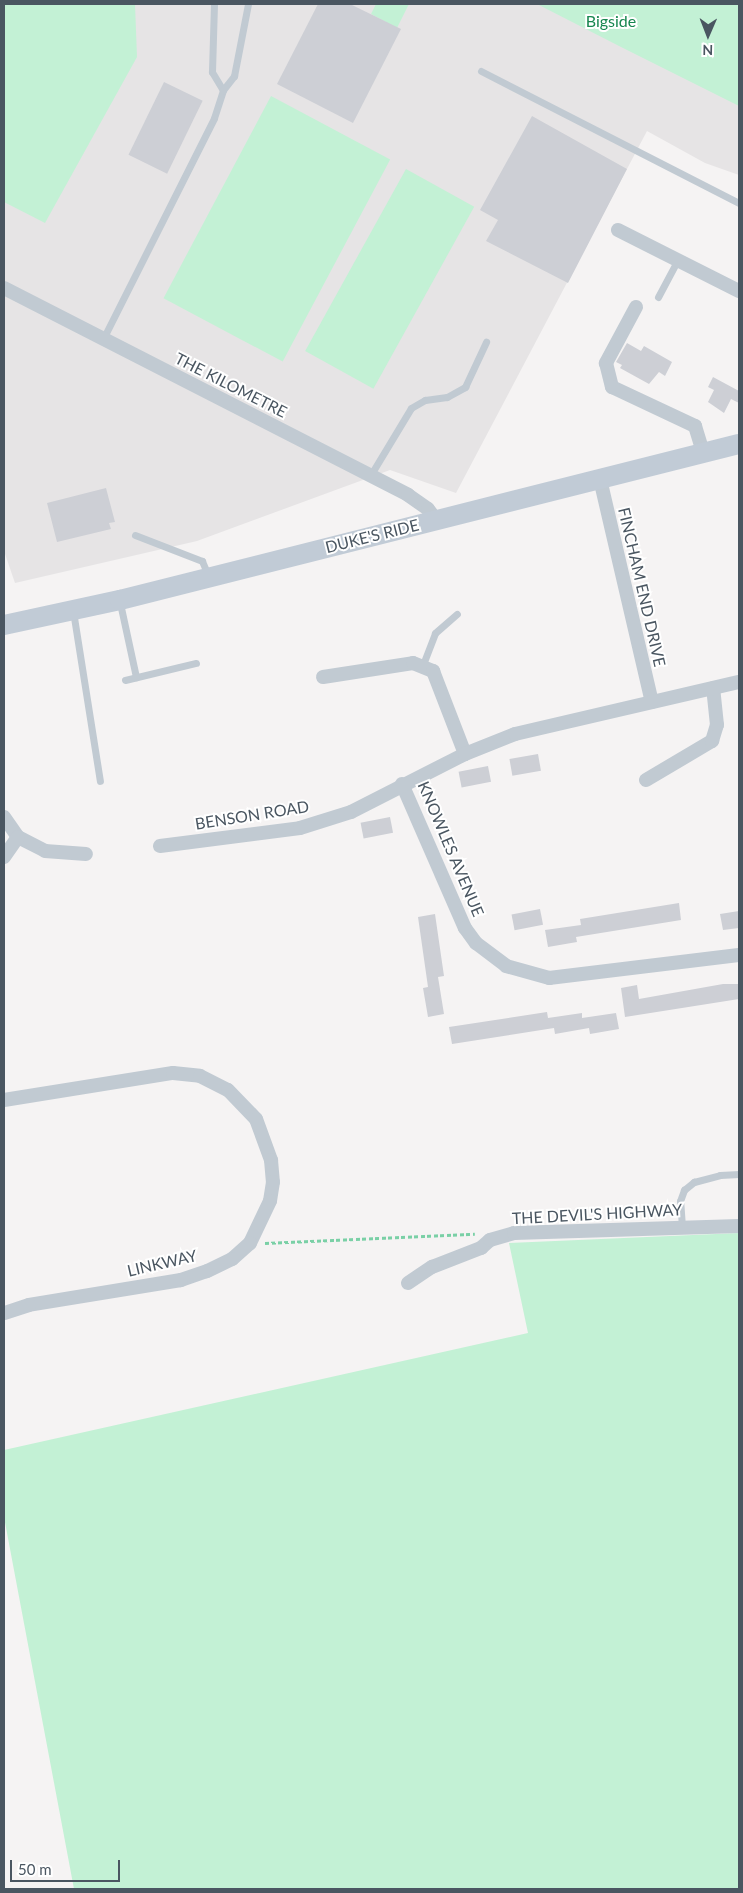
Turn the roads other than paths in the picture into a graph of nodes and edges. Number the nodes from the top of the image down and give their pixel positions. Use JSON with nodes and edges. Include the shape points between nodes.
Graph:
{"nodes":[{"id":1,"x":214,"y":4,"type":"edge"},
{"id":2,"x":248,"y":4,"type":"edge"},
{"id":3,"x":480,"y":71,"type":"dead end"},
{"id":4,"x":223,"y":90,"type":"junction"},
{"id":5,"x":739,"y":203,"type":"edge"},
{"id":6,"x":618,"y":230,"type":"dead end"},
{"id":7,"x":677,"y":262,"type":"junction"},
{"id":8,"x":4,"y":288,"type":"edge"},
{"id":9,"x":739,"y":293,"type":"edge"},
{"id":10,"x":658,"y":297,"type":"dead end"},
{"id":11,"x":636,"y":307,"type":"dead end"},
{"id":12,"x":103,"y":340,"type":"junction"},
{"id":13,"x":486,"y":342,"type":"dead end"},
{"id":14,"x":739,"y":444,"type":"edge"},
{"id":15,"x":703,"y":452,"type":"junction"},
{"id":16,"x":370,"y":476,"type":"junction"},
{"id":17,"x":600,"y":479,"type":"junction"},
{"id":18,"x":436,"y":520,"type":"junction"},
{"id":19,"x":135,"y":535,"type":"dead end"},
{"id":20,"x":208,"y":576,"type":"junction"},
{"id":21,"x":120,"y":600,"type":"junction"},
{"id":22,"x":73,"y":608,"type":"junction"},
{"id":23,"x":457,"y":614,"type":"dead end"},
{"id":24,"x":4,"y":625,"type":"edge"},
{"id":25,"x":196,"y":663,"type":"dead end"},
{"id":26,"x":422,"y":667,"type":"junction"},
{"id":27,"x":136,"y":677,"type":"junction"},
{"id":28,"x":323,"y":677,"type":"dead end"},
{"id":29,"x":125,"y":680,"type":"dead end"},
{"id":30,"x":739,"y":682,"type":"edge"},
{"id":31,"x":713,"y":688,"type":"junction"},
{"id":32,"x":652,"y":702,"type":"junction"},
{"id":33,"x":465,"y":754,"type":"junction"},
{"id":34,"x":646,"y":780,"type":"dead end"},
{"id":35,"x":100,"y":781,"type":"dead end"},
{"id":36,"x":402,"y":784,"type":"junction"},
{"id":37,"x":4,"y":817,"type":"edge"},
{"id":38,"x":18,"y":837,"type":"junction"},
{"id":39,"x":160,"y":846,"type":"dead end"},
{"id":40,"x":86,"y":854,"type":"dead end"},
{"id":41,"x":4,"y":858,"type":"edge"},
{"id":42,"x":739,"y":955,"type":"edge"},
{"id":43,"x":4,"y":1100,"type":"edge"},
{"id":44,"x":739,"y":1174,"type":"edge"},
{"id":45,"x":739,"y":1226,"type":"edge"},
{"id":46,"x":682,"y":1227,"type":"junction"},
{"id":47,"x":408,"y":1283,"type":"dead end"},
{"id":48,"x":4,"y":1313,"type":"edge"}],
"edges":[{"from":1,"to":4,"type":"lane","via":[[212,72]]},
{"from":2,"to":4,"type":"lane","via":[[234,76]]},
{"from":3,"to":5,"type":"lane"},
{"from":4,"to":12,"type":"lane","via":[[214,118]]},
{"from":6,"to":7,"type":"street"},
{"from":7,"to":9,"type":"street"},
{"from":7,"to":10,"type":"lane"},
{"from":8,"to":12,"type":"street","name":"THE KILOMETRE"},
{"from":11,"to":15,"type":"street","via":[[606,363],[612,388],[695,426]]},
{"from":12,"to":16,"type":"street","name":"THE KILOMETRE"},
{"from":13,"to":16,"type":"lane","via":[[465,387],[447,397],[425,400],[411,408]]},
{"from":14,"to":15,"type":"main road","name":"DUKE'S RIDE"},
{"from":15,"to":17,"type":"main road","name":"DUKE'S RIDE"},
{"from":16,"to":18,"type":"street","name":"THE KILOMETRE","via":[[428,509]]},
{"from":17,"to":18,"type":"main road","name":"DUKE'S RIDE"},
{"from":17,"to":32,"type":"street","name":"FINCHAM END DRIVE"},
{"from":18,"to":20,"type":"main road","name":"DUKE'S RIDE"},
{"from":19,"to":20,"type":"lane","via":[[202,560]]},
{"from":20,"to":21,"type":"main road","name":"DUKE'S RIDE"},
{"from":21,"to":22,"type":"main road","name":"DUKE'S RIDE"},
{"from":21,"to":27,"type":"lane"},
{"from":22,"to":24,"type":"main road","name":"DUKE'S RIDE"},
{"from":22,"to":35,"type":"lane"},
{"from":23,"to":26,"type":"lane","via":[[435,632]]},
{"from":25,"to":27,"type":"lane"},
{"from":26,"to":28,"type":"street","via":[[413,663]]},
{"from":26,"to":33,"type":"street","via":[[433,671]]},
{"from":27,"to":29,"type":"lane"},
{"from":30,"to":31,"type":"street","name":"KNOWLES AVENUE"},
{"from":31,"to":32,"type":"street","name":"KNOWLES AVENUE"},
{"from":31,"to":34,"type":"street","via":[[717,725],[712,741]]},
{"from":32,"to":33,"type":"street","name":"KNOWLES AVENUE","via":[[515,734]]},
{"from":33,"to":36,"type":"street","name":"KNOWLES AVENUE"},
{"from":36,"to":39,"type":"street","name":"BENSON ROAD","via":[[351,812],[300,828]]},
{"from":36,"to":42,"type":"street","name":"KNOWLES AVENUE","via":[[465,928],[476,943],[506,966],[550,978]]},
{"from":37,"to":38,"type":"street"},
{"from":38,"to":40,"type":"street","via":[[45,851]]},
{"from":38,"to":41,"type":"street"},
{"from":43,"to":48,"type":"street","name":"LINKWAY","via":[[173,1073],[200,1076],[244,1104],[256,1119],[272,1160],[270,1202],[250,1243],[232,1259],[181,1280],[29,1305]]},
{"from":44,"to":46,"type":"lane","via":[[694,1182],[684,1190],[680,1202]]},
{"from":45,"to":46,"type":"street","name":"THE DEVIL'S HIGHWAY"},
{"from":46,"to":47,"type":"street","name":"THE DEVIL'S HIGHWAY","via":[[514,1233],[490,1240],[481,1248],[432,1267]]}]}
